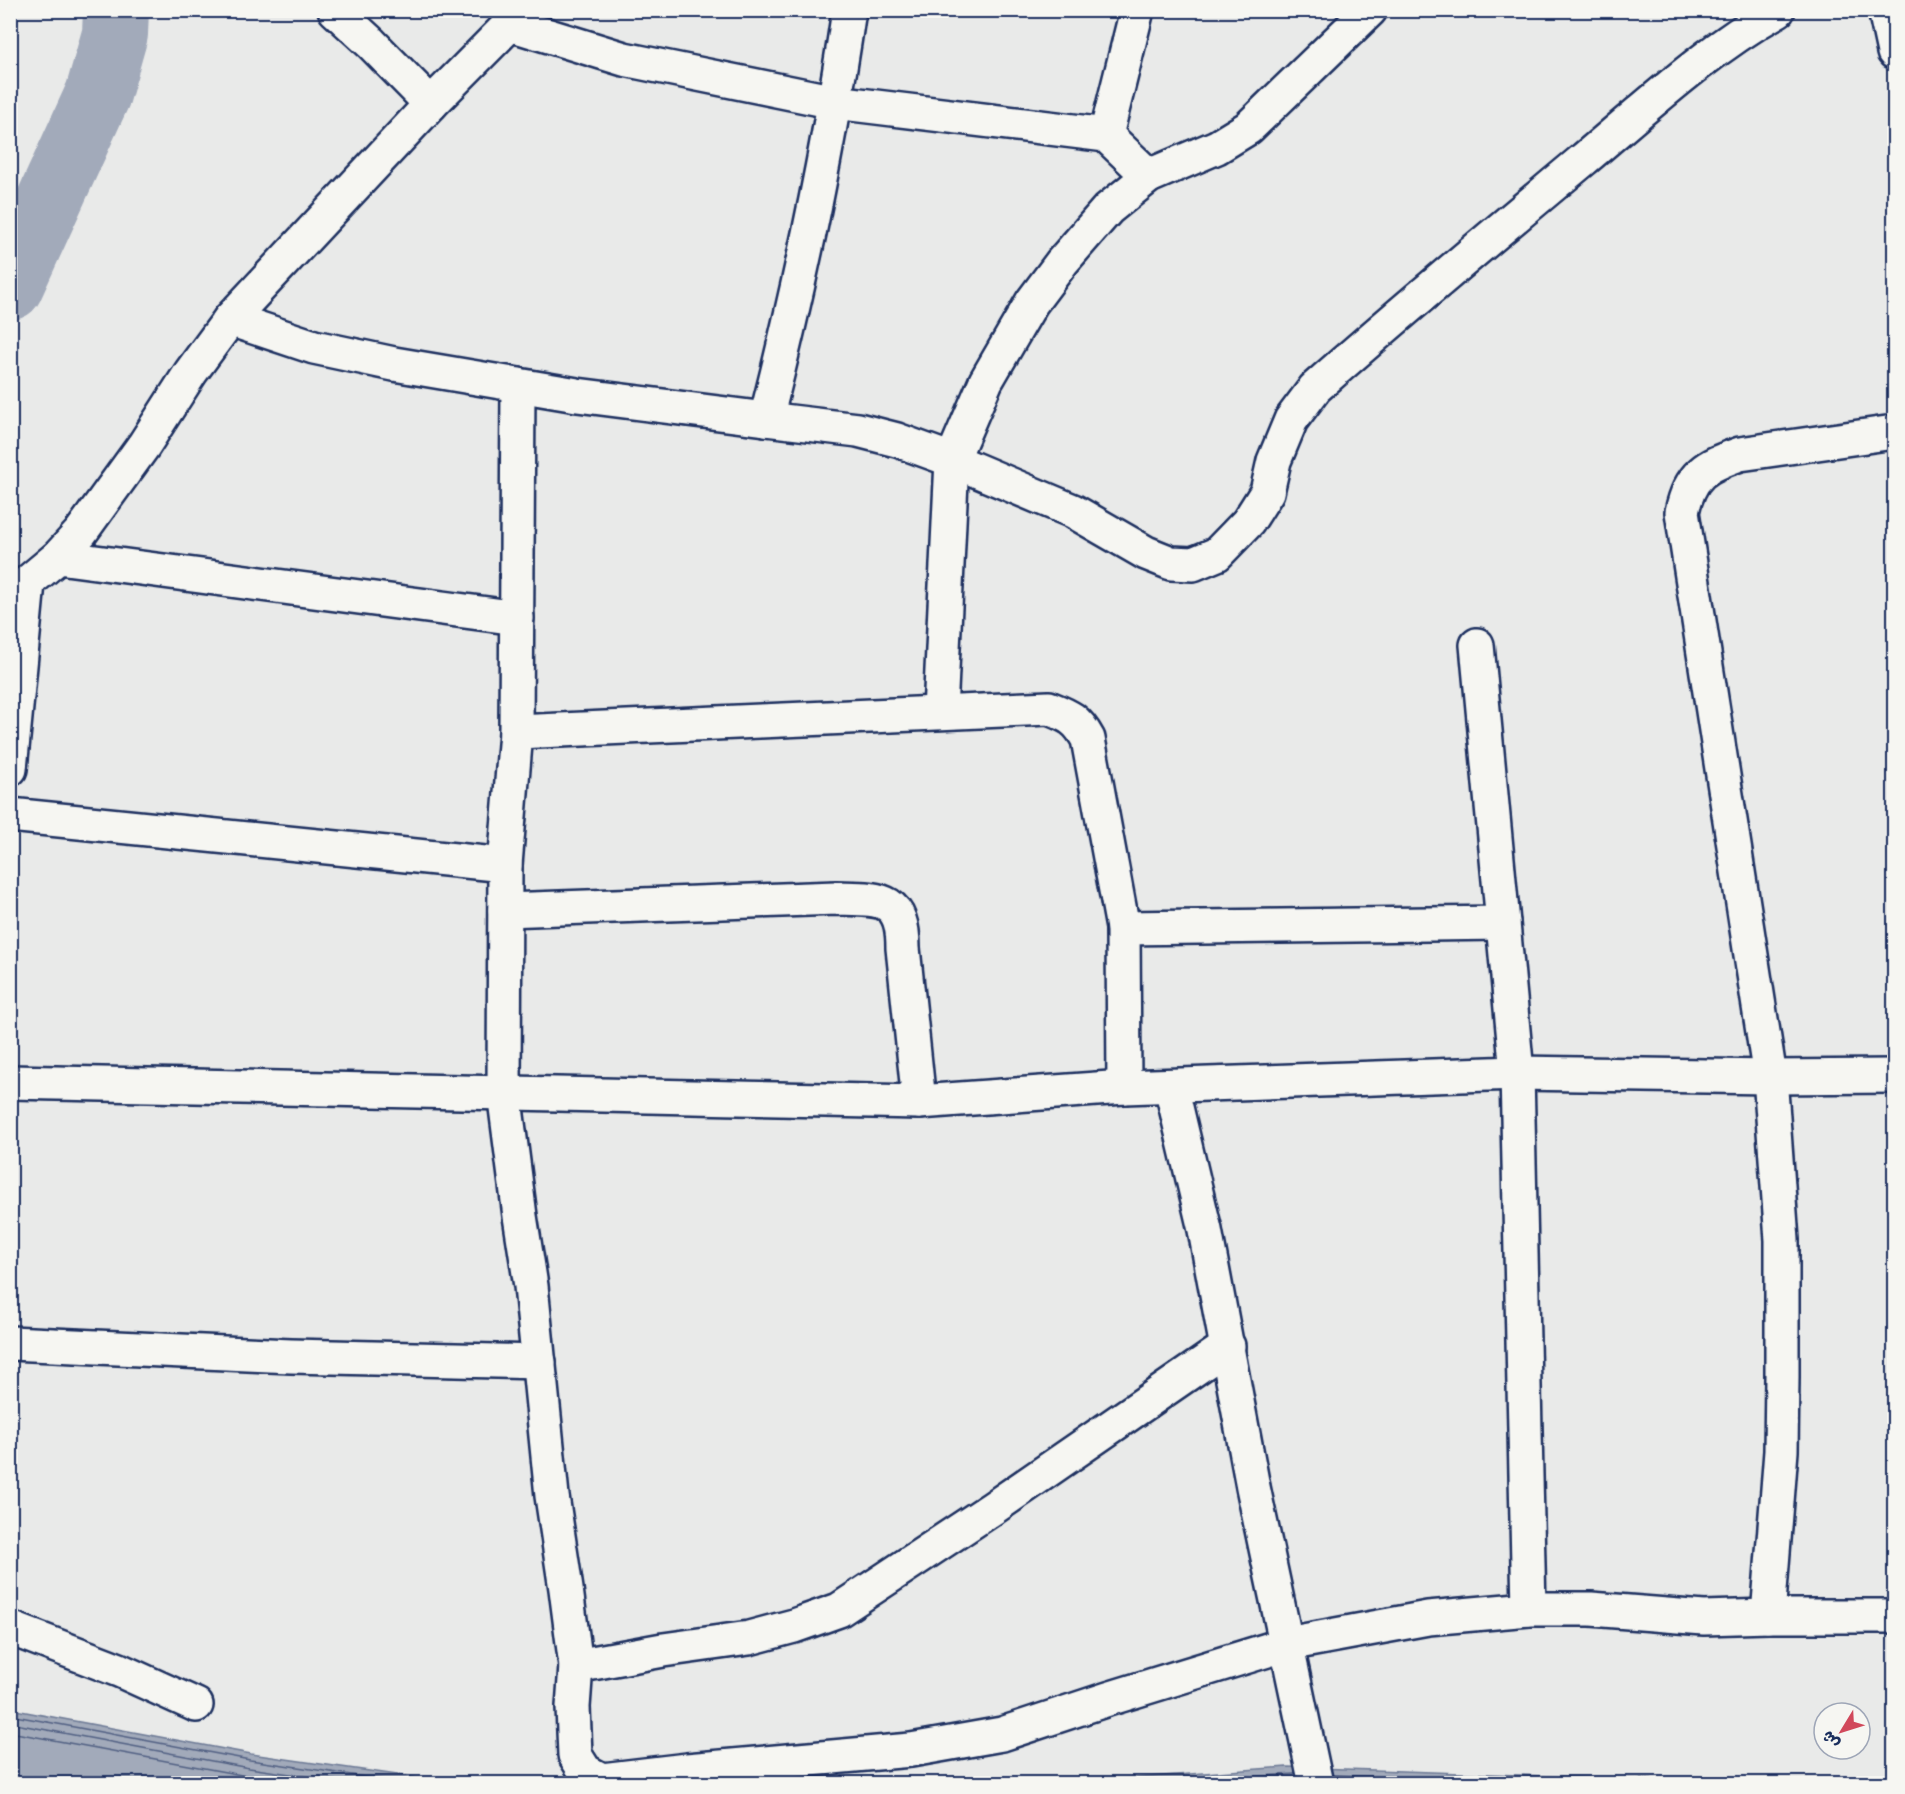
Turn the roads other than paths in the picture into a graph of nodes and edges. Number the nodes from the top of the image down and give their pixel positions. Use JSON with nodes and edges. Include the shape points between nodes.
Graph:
{"nodes":[{"id":1,"x":335,"y":10,"type":"edge"},
{"id":2,"x":849,"y":10,"type":"edge"},
{"id":3,"x":1137,"y":10,"type":"edge"},
{"id":4,"x":1370,"y":10,"type":"edge"},
{"id":5,"x":1778,"y":10,"type":"edge"},
{"id":6,"x":1885,"y":10,"type":"edge"},
{"id":7,"x":515,"y":17,"type":"edge"},
{"id":8,"x":1894,"y":52,"type":"edge"},
{"id":9,"x":835,"y":102,"type":"junction"},
{"id":10,"x":431,"y":104,"type":"junction"},
{"id":11,"x":1106,"y":135,"type":"junction"},
{"id":12,"x":1149,"y":176,"type":"junction"},
{"id":13,"x":230,"y":319,"type":"junction"},
{"id":14,"x":518,"y":385,"type":"junction"},
{"id":15,"x":766,"y":419,"type":"junction"},
{"id":16,"x":1894,"y":432,"type":"edge"},
{"id":17,"x":952,"y":460,"type":"junction"},
{"id":18,"x":58,"y":557,"type":"junction"},
{"id":19,"x":19,"y":590,"type":"edge"},
{"id":20,"x":517,"y":618,"type":"junction"},
{"id":21,"x":1477,"y":645,"type":"dead end"},
{"id":22,"x":940,"y":712,"type":"junction"},
{"id":23,"x":516,"y":732,"type":"junction"},
{"id":24,"x":10,"y":769,"type":"edge"},
{"id":25,"x":10,"y":815,"type":"edge"},
{"id":26,"x":505,"y":865,"type":"junction"},
{"id":27,"x":505,"y":910,"type":"junction"},
{"id":28,"x":1503,"y":923,"type":"junction"},
{"id":29,"x":1123,"y":928,"type":"junction"},
{"id":30,"x":1516,"y":1073,"type":"junction"},
{"id":31,"x":1894,"y":1076,"type":"edge"},
{"id":32,"x":1770,"y":1077,"type":"junction"},
{"id":33,"x":10,"y":1082,"type":"edge"},
{"id":34,"x":1171,"y":1086,"type":"junction"},
{"id":35,"x":1124,"y":1087,"type":"junction"},
{"id":36,"x":504,"y":1092,"type":"junction"},
{"id":37,"x":919,"y":1101,"type":"junction"},
{"id":38,"x":10,"y":1343,"type":"edge"},
{"id":39,"x":1228,"y":1346,"type":"junction"},
{"id":40,"x":539,"y":1362,"type":"junction"},
{"id":41,"x":1529,"y":1609,"type":"junction"},
{"id":42,"x":1768,"y":1616,"type":"junction"},
{"id":43,"x":1894,"y":1616,"type":"edge"},
{"id":44,"x":10,"y":1628,"type":"edge"},
{"id":45,"x":1287,"y":1644,"type":"junction"},
{"id":46,"x":576,"y":1665,"type":"junction"},
{"id":47,"x":196,"y":1705,"type":"dead end"},
{"id":48,"x":1316,"y":1784,"type":"edge"}],
"edges":[{"from":1,"to":10,"type":"street"},
{"from":2,"to":9,"type":"street"},
{"from":3,"to":11,"type":"street"},
{"from":4,"to":12,"type":"street","via":[[1248,128],[1217,147]]},
{"from":5,"to":17,"type":"street","via":[[1747,28],[1666,90],[1315,388],[1291,420],[1274,461],[1267,492],[1248,522],[1217,554],[1193,564],[1171,563],[1073,511]]},
{"from":6,"to":8,"type":"street"},
{"from":7,"to":9,"type":"street","via":[[624,59]]},
{"from":7,"to":10,"type":"street"},
{"from":9,"to":11,"type":"street"},
{"from":9,"to":15,"type":"street"},
{"from":10,"to":13,"type":"street"},
{"from":11,"to":12,"type":"street"},
{"from":12,"to":17,"type":"street","via":[[1108,209],[1032,302],[986,381]]},
{"from":13,"to":14,"type":"street","via":[[314,347]]},
{"from":13,"to":18,"type":"street","via":[[144,445],[81,532]]},
{"from":14,"to":15,"type":"street"},
{"from":14,"to":20,"type":"street"},
{"from":15,"to":17,"type":"street","via":[[858,430]]},
{"from":16,"to":32,"type":"street","via":[[1740,454],[1717,462],[1697,476],[1686,493],[1682,512]]},
{"from":17,"to":22,"type":"street"},
{"from":18,"to":19,"type":"street"},
{"from":18,"to":20,"type":"street"},
{"from":19,"to":24,"type":"street"},
{"from":20,"to":23,"type":"street"},
{"from":21,"to":28,"type":"street"},
{"from":22,"to":23,"type":"street"},
{"from":22,"to":29,"type":"street","via":[[1049,708],[1079,724],[1088,739]]},
{"from":23,"to":26,"type":"street"},
{"from":25,"to":26,"type":"street"},
{"from":26,"to":27,"type":"street"},
{"from":27,"to":36,"type":"street"},
{"from":27,"to":37,"type":"street","via":[[836,898],[887,903],[895,910],[903,930]]},
{"from":28,"to":29,"type":"street"},
{"from":28,"to":30,"type":"street"},
{"from":29,"to":35,"type":"street"},
{"from":30,"to":32,"type":"street"},
{"from":30,"to":34,"type":"street"},
{"from":30,"to":41,"type":"street"},
{"from":31,"to":32,"type":"street"},
{"from":32,"to":42,"type":"street","via":[[1782,1240],[1782,1377]]},
{"from":33,"to":36,"type":"street"},
{"from":34,"to":35,"type":"street"},
{"from":34,"to":39,"type":"street"},
{"from":35,"to":37,"type":"street"},
{"from":36,"to":37,"type":"street"},
{"from":36,"to":40,"type":"street"},
{"from":38,"to":40,"type":"street","via":[[302,1357]]},
{"from":39,"to":45,"type":"street","via":[[1252,1487]]},
{"from":39,"to":46,"type":"street","via":[[839,1610],[749,1638]]},
{"from":40,"to":46,"type":"street","via":[[552,1496]]},
{"from":41,"to":42,"type":"street","via":[[1591,1609],[1704,1618]]},
{"from":41,"to":45,"type":"street","via":[[1428,1618]]},
{"from":42,"to":43,"type":"street"},
{"from":44,"to":47,"type":"street"},
{"from":45,"to":46,"type":"street","via":[[1002,1734],[911,1749],[602,1780],[585,1772],[575,1755]]},
{"from":45,"to":48,"type":"street"}]}
